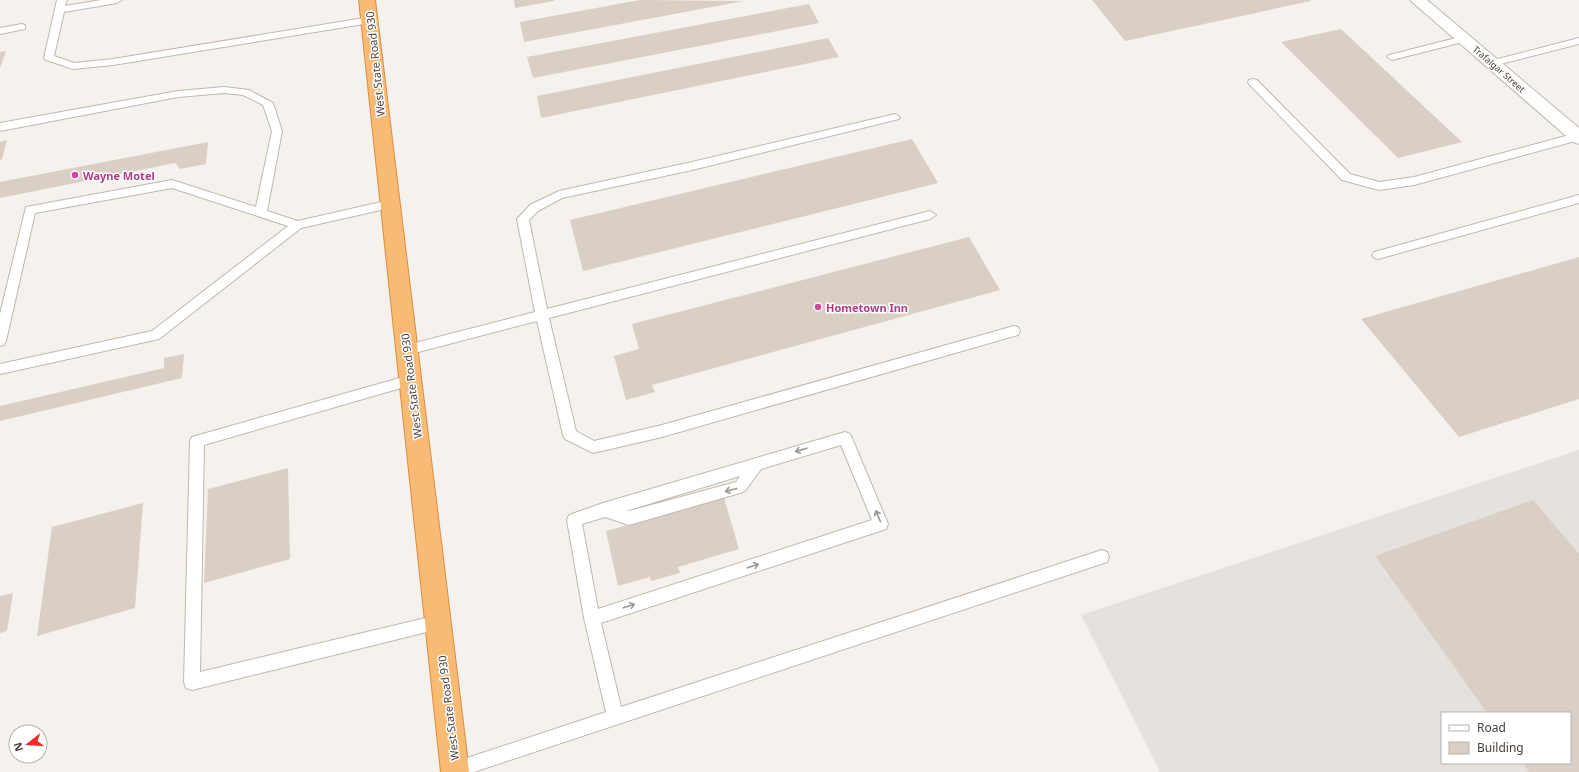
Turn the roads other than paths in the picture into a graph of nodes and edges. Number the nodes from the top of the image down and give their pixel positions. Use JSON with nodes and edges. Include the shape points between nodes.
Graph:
{"nodes":[{"id":1,"x":118,"y":0,"type":"edge"},
{"id":2,"x":1418,"y":0,"type":"edge"},
{"id":3,"x":61,"y":5,"type":"edge"},
{"id":4,"x":368,"y":10,"type":"edge"},
{"id":5,"x":22,"y":27,"type":"dead end"},
{"id":6,"x":0,"y":30,"type":"edge"},
{"id":7,"x":1464,"y":39,"type":"junction"},
{"id":8,"x":1579,"y":42,"type":"edge"},
{"id":9,"x":1392,"y":57,"type":"dead end"},
{"id":10,"x":1493,"y":63,"type":"junction"},
{"id":11,"x":1253,"y":82,"type":"dead end"},
{"id":12,"x":895,"y":117,"type":"dead end"},
{"id":13,"x":0,"y":127,"type":"edge"},
{"id":14,"x":1578,"y":137,"type":"edge"},
{"id":15,"x":1579,"y":199,"type":"edge"},
{"id":16,"x":390,"y":204,"type":"junction"},
{"id":17,"x":262,"y":212,"type":"junction"},
{"id":18,"x":930,"y":214,"type":"dead end"},
{"id":19,"x":298,"y":225,"type":"junction"},
{"id":20,"x":1378,"y":255,"type":"dead end"},
{"id":21,"x":542,"y":314,"type":"junction"},
{"id":22,"x":1014,"y":331,"type":"dead end"},
{"id":23,"x":0,"y":341,"type":"edge"},
{"id":24,"x":407,"y":350,"type":"junction"},
{"id":25,"x":0,"y":370,"type":"edge"},
{"id":26,"x":410,"y":380,"type":"junction"},
{"id":27,"x":1102,"y":557,"type":"dead end"},
{"id":28,"x":592,"y":618,"type":"junction"},
{"id":29,"x":438,"y":623,"type":"junction"},
{"id":30,"x":615,"y":717,"type":"junction"},
{"id":31,"x":455,"y":771,"type":"edge"}],
"edges":[{"from":1,"to":3,"type":"lane"},
{"from":2,"to":7,"type":"street","name":"Trafalgar Street"},
{"from":3,"to":4,"type":"lane","via":[[49,58],[73,66],[113,62]]},
{"from":4,"to":16,"type":"highway","name":"West State Road 930"},
{"from":5,"to":6,"type":"lane"},
{"from":7,"to":9,"type":"lane"},
{"from":7,"to":10,"type":"street","name":"Trafalgar Street"},
{"from":8,"to":10,"type":"lane"},
{"from":10,"to":14,"type":"street","name":"Trafalgar Street"},
{"from":11,"to":14,"type":"lane","via":[[1346,178],[1379,186],[1414,181]]},
{"from":12,"to":21,"type":"lane","via":[[559,195],[534,208],[523,219]]},
{"from":13,"to":17,"type":"lane","via":[[178,94],[224,90],[245,92],[268,102],[277,131]]},
{"from":15,"to":20,"type":"lane"},
{"from":16,"to":19,"type":"lane"},
{"from":16,"to":24,"type":"highway","name":"West State Road 930"},
{"from":17,"to":19,"type":"lane"},
{"from":17,"to":23,"type":"lane","via":[[172,184],[30,210]]},
{"from":18,"to":21,"type":"lane"},
{"from":19,"to":25,"type":"lane","via":[[155,335]]},
{"from":21,"to":22,"type":"lane","via":[[570,435],[593,447],[662,431]]},
{"from":21,"to":24,"type":"lane"},
{"from":24,"to":26,"type":"highway","name":"West State Road 930"},
{"from":26,"to":29,"type":"highway","name":"West State Road 930"},
{"from":26,"to":29,"type":"lane","via":[[197,441],[192,682]]},
{"from":27,"to":30,"type":"lane"},
{"from":28,"to":28,"type":"lane","one_way":true,"via":[[881,524],[845,438],[574,520]]},
{"from":28,"to":30,"type":"lane"},
{"from":29,"to":31,"type":"highway","name":"West State Road 930"},
{"from":30,"to":31,"type":"lane"}]}
